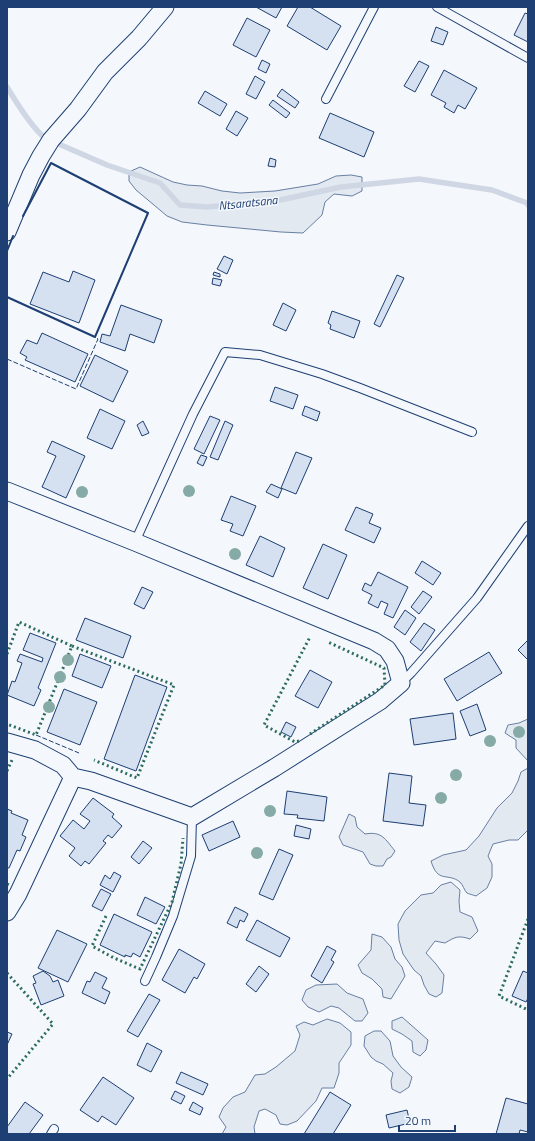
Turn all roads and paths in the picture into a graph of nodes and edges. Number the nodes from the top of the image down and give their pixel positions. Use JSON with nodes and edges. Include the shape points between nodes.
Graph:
{"nodes":[{"id":1,"x":165,"y":7,"type":"edge"},
{"id":2,"x":374,"y":7,"type":"edge"},
{"id":3,"x":438,"y":7,"type":"edge"},
{"id":4,"x":528,"y":58,"type":"edge"},
{"id":5,"x":326,"y":99,"type":"dead end"},
{"id":6,"x":7,"y":232,"type":"edge"},
{"id":7,"x":472,"y":432,"type":"dead end"},
{"id":8,"x":7,"y":491,"type":"edge"},
{"id":9,"x":528,"y":526,"type":"edge"},
{"id":10,"x":135,"y":542,"type":"junction"},
{"id":11,"x":401,"y":683,"type":"junction"},
{"id":12,"x":7,"y":742,"type":"edge"},
{"id":13,"x":73,"y":777,"type":"junction"},
{"id":14,"x":192,"y":817,"type":"junction"},
{"id":15,"x":7,"y":912,"type":"edge"},
{"id":16,"x":145,"y":981,"type":"dead end"}],
"edges":[{"from":1,"to":6,"type":"street","via":[[105,72],[51,140],[31,175]]},
{"from":2,"to":5,"type":"lane"},
{"from":3,"to":4,"type":"lane"},
{"from":7,"to":10,"type":"lane","via":[[322,374],[260,355],[224,352]]},
{"from":8,"to":10,"type":"street"},
{"from":9,"to":11,"type":"lane","via":[[477,598]]},
{"from":10,"to":11,"type":"street","via":[[374,641],[387,650],[395,661]]},
{"from":11,"to":14,"type":"street","via":[[380,701]]},
{"from":12,"to":13,"type":"street","via":[[35,750],[64,765]]},
{"from":13,"to":14,"type":"street"},
{"from":13,"to":15,"type":"street"},
{"from":14,"to":16,"type":"lane","via":[[191,856],[173,916]]}]}
